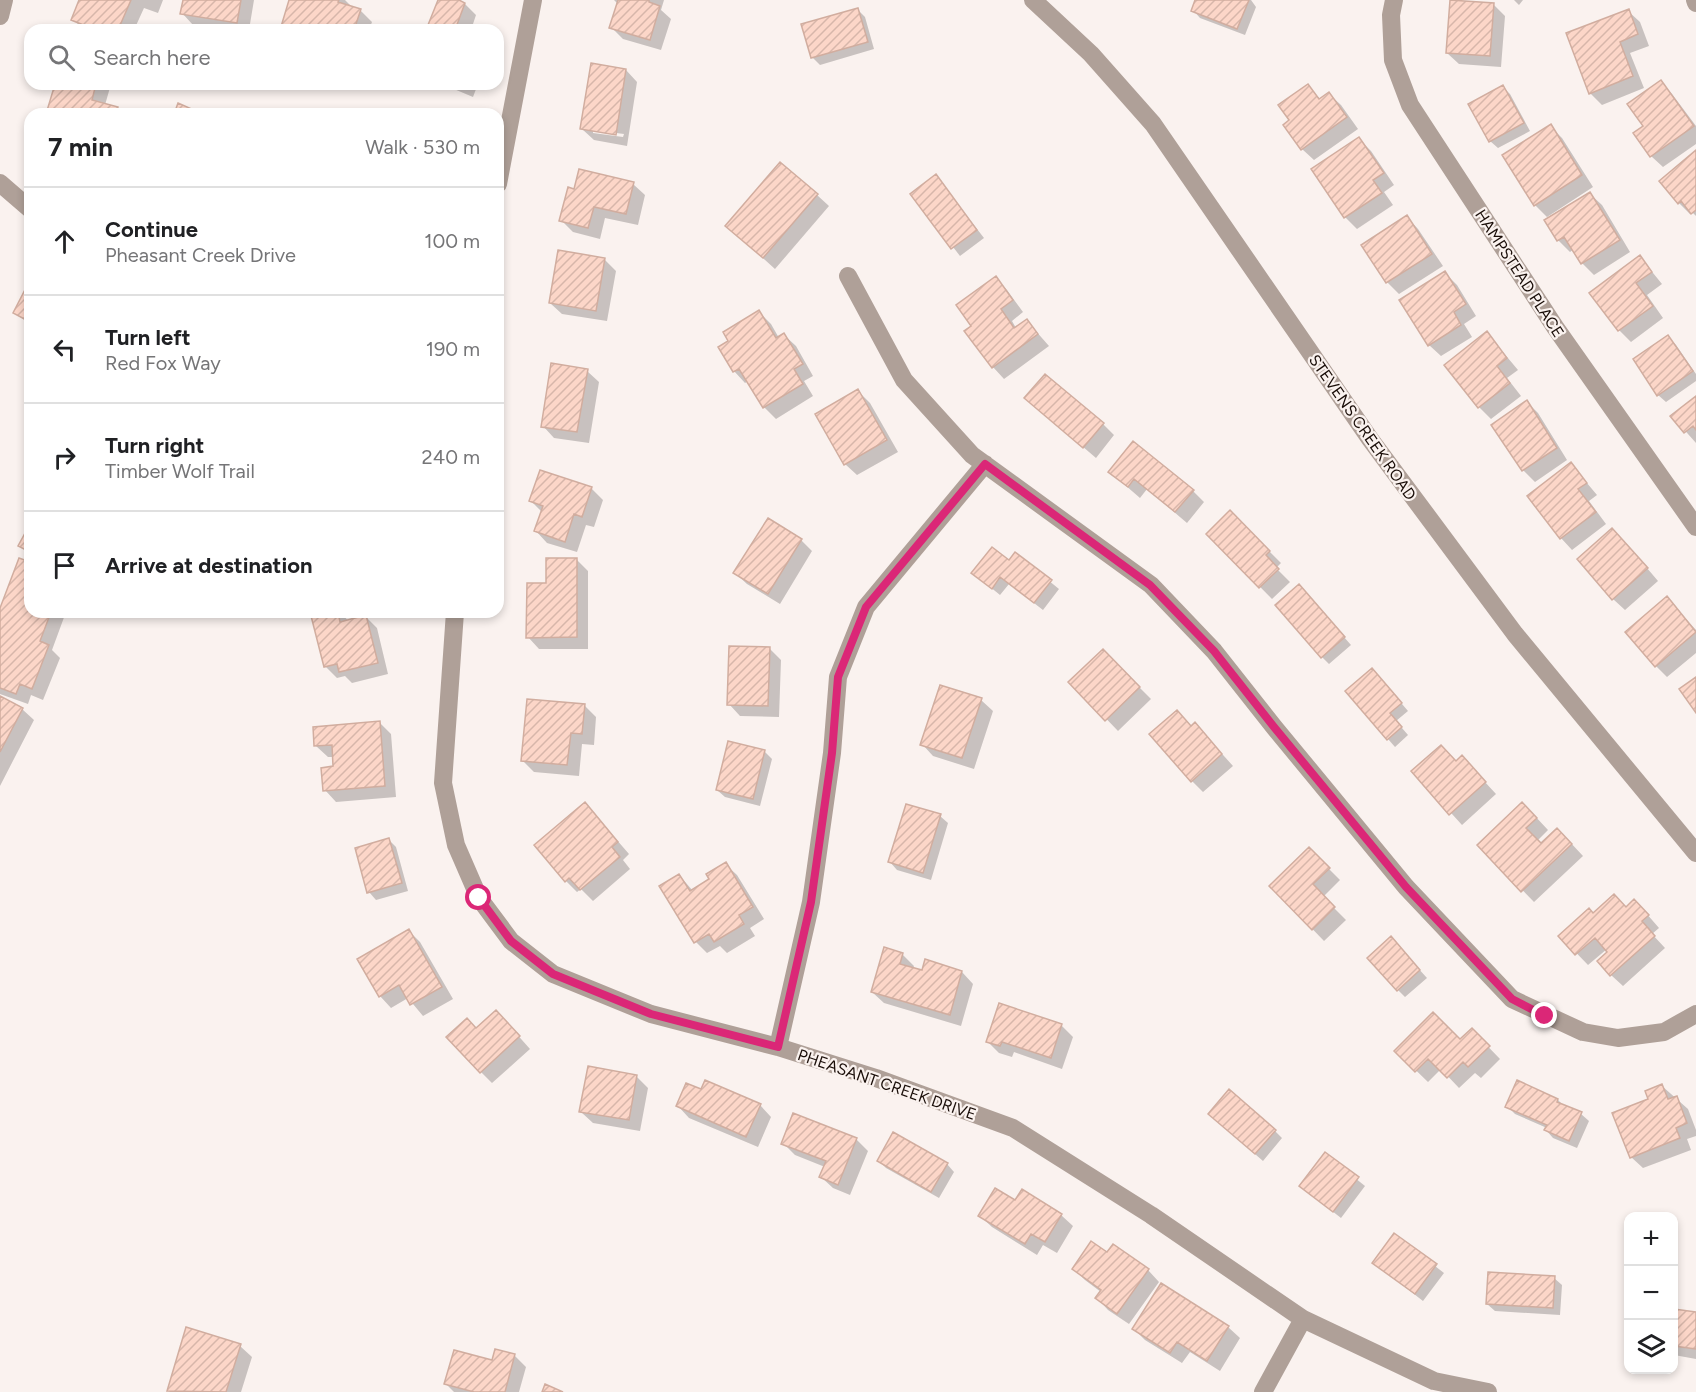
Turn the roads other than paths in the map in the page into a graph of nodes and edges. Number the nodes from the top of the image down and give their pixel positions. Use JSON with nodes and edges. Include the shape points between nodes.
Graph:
{"nodes":[{"id":1,"x":4,"y":0,"type":"edge"},
{"id":2,"x":533,"y":0,"type":"edge"},
{"id":3,"x":1033,"y":0,"type":"edge"},
{"id":4,"x":1394,"y":0,"type":"edge"},
{"id":5,"x":0,"y":16,"type":"edge"},
{"id":6,"x":504,"y":152,"type":"edge"},
{"id":7,"x":0,"y":183,"type":"edge"},
{"id":8,"x":24,"y":204,"type":"edge"},
{"id":9,"x":848,"y":276,"type":"dead end"},
{"id":10,"x":985,"y":464,"type":"junction"},
{"id":11,"x":1696,"y":527,"type":"edge"},
{"id":12,"x":455,"y":618,"type":"edge"},
{"id":13,"x":1696,"y":853,"type":"edge"},
{"id":14,"x":1696,"y":1014,"type":"edge"},
{"id":15,"x":778,"y":1047,"type":"junction"},
{"id":16,"x":1303,"y":1319,"type":"junction"},
{"id":17,"x":1263,"y":1392,"type":"edge"},
{"id":18,"x":1488,"y":1392,"type":"edge"}],
"edges":[{"from":1,"to":5,"type":"street"},
{"from":2,"to":6,"type":"street"},
{"from":3,"to":13,"type":"street","name":"STEVENS CREEK ROAD","via":[[1091,54],[1153,124],[1370,439],[1501,615]]},
{"from":4,"to":11,"type":"street","name":"HAMPSTEAD PLACE","via":[[1393,60],[1410,105],[1555,327]]},
{"from":7,"to":8,"type":"street"},
{"from":9,"to":10,"type":"street","via":[[904,380],[972,455]]},
{"from":10,"to":14,"type":"street","via":[[1150,585],[1214,651],[1406,887],[1512,999],[1583,1032],[1618,1038],[1664,1032]]},
{"from":10,"to":15,"type":"street","via":[[866,607],[838,677],[832,753],[811,902]]},
{"from":12,"to":15,"type":"street","name":"PHEASANT CREEK DRIVE","via":[[442,783],[456,845],[479,898],[511,941],[553,974],[651,1014]]},
{"from":15,"to":16,"type":"street","name":"PHEASANT CREEK DRIVE","via":[[1013,1128],[1152,1215]]},
{"from":16,"to":17,"type":"street"},
{"from":16,"to":18,"type":"street","name":"PHEASANT CREEK DRIVE","via":[[1434,1382]]}]}
